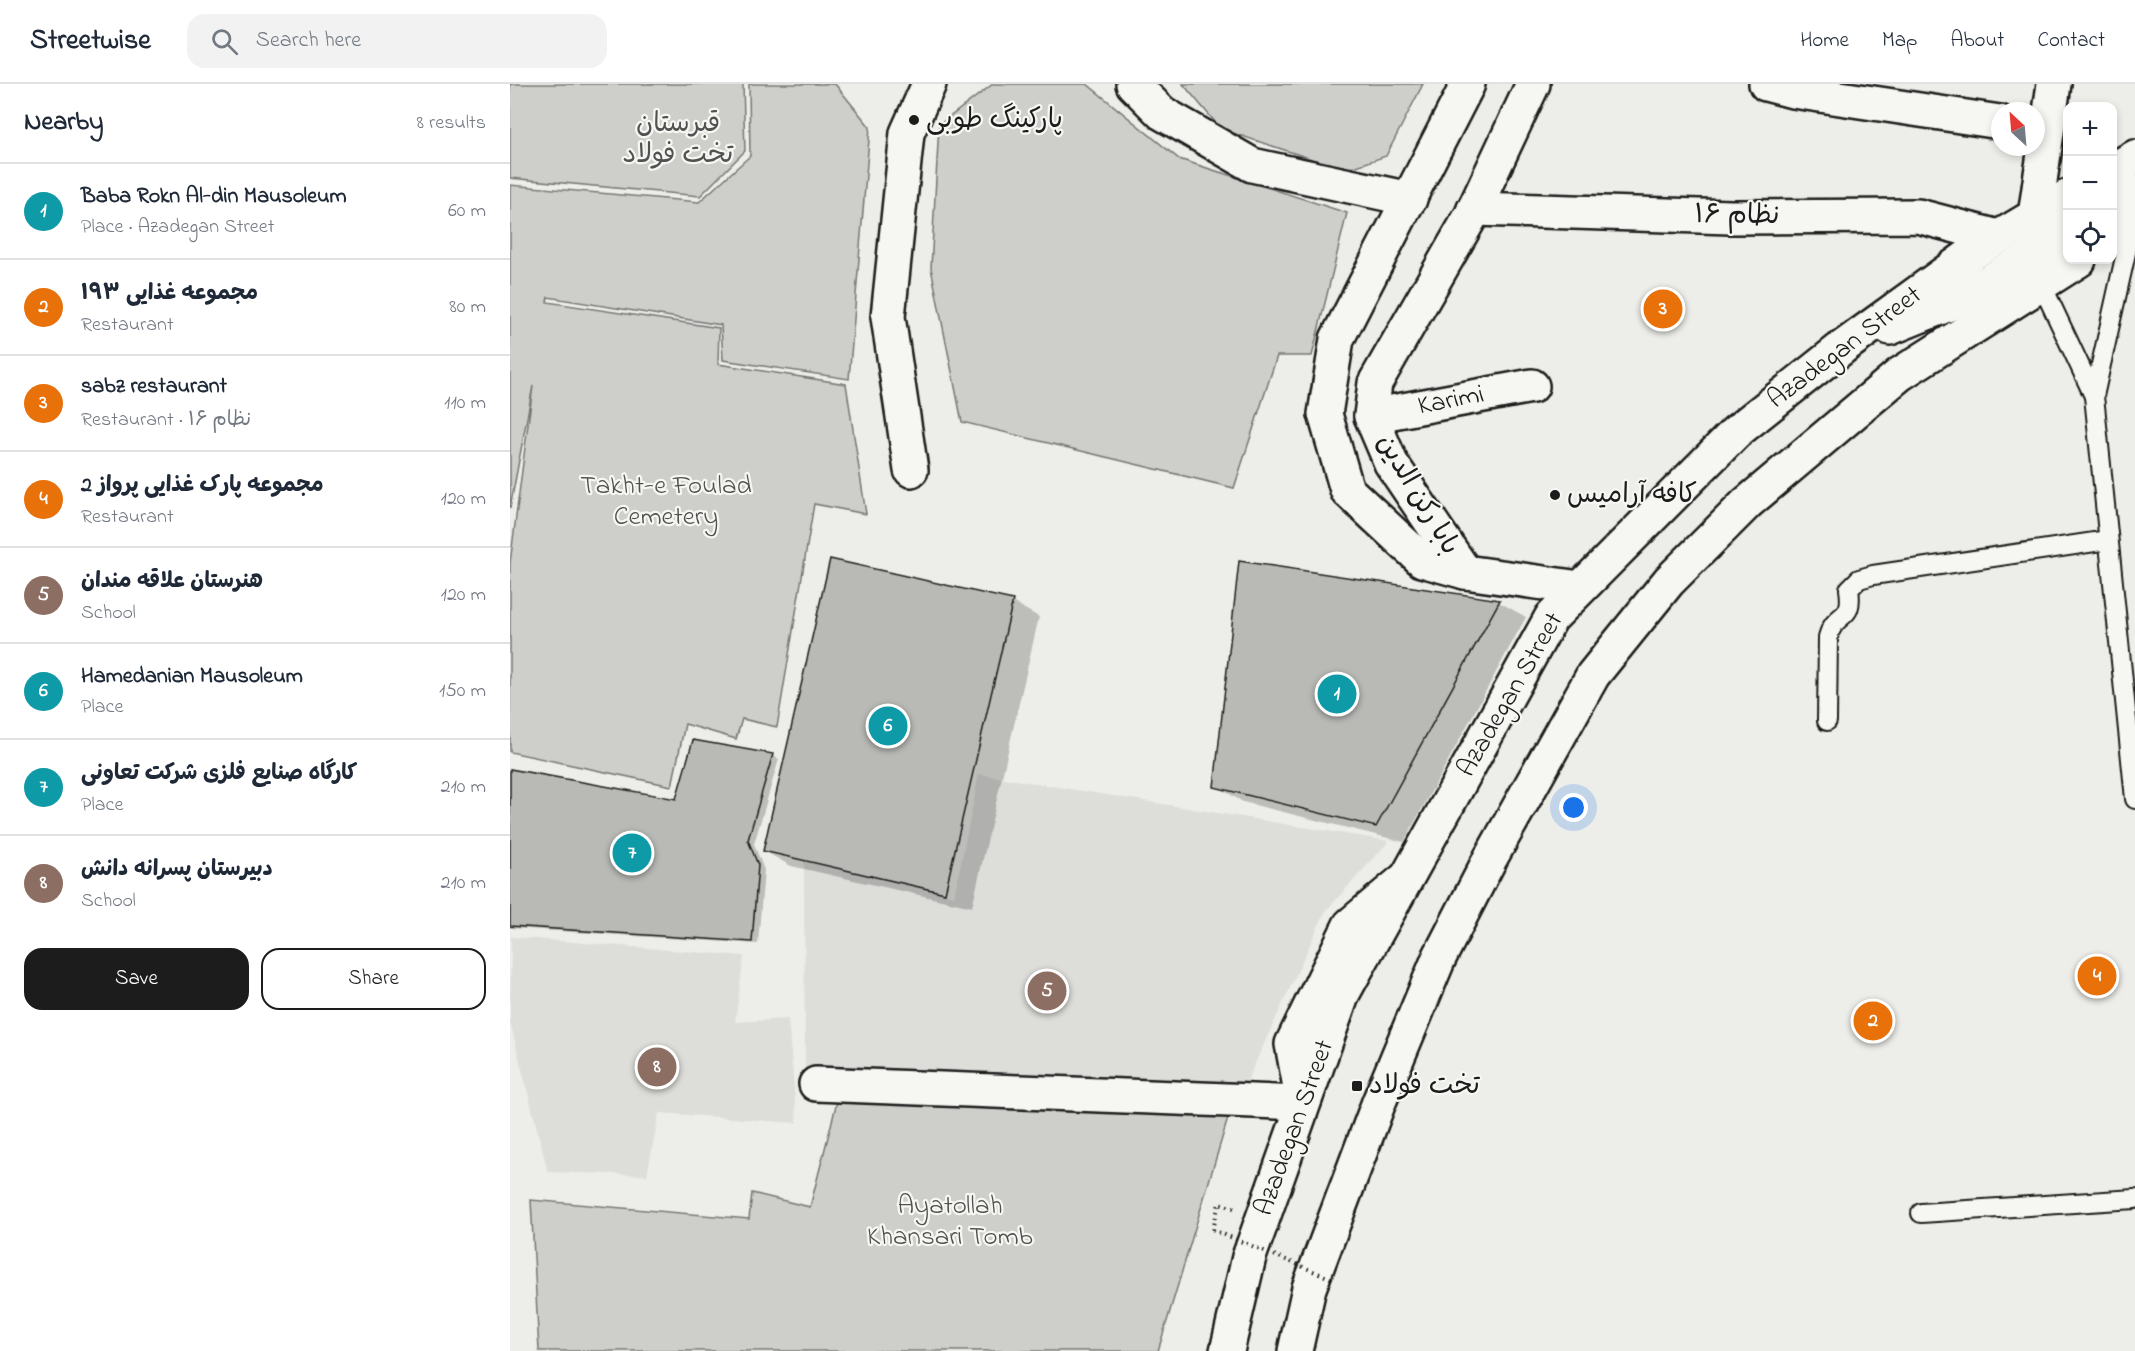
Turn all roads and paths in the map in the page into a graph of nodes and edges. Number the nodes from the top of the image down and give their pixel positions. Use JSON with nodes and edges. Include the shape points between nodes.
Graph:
{"nodes":[{"id":1,"x":929,"y":84,"type":"edge"},
{"id":2,"x":1133,"y":84,"type":"edge"},
{"id":3,"x":1468,"y":84,"type":"edge"},
{"id":4,"x":1533,"y":84,"type":"edge"},
{"id":5,"x":1766,"y":84,"type":"edge"},
{"id":6,"x":2054,"y":84,"type":"edge"},
{"id":7,"x":2045,"y":115,"type":"edge"},
{"id":8,"x":1991,"y":121,"type":"edge"},
{"id":9,"x":2039,"y":156,"type":"edge"},
{"id":10,"x":2135,"y":157,"type":"edge"},
{"id":11,"x":2117,"y":167,"type":"edge"},
{"id":12,"x":2135,"y":191,"type":"edge"},
{"id":13,"x":2063,"y":198,"type":"edge"},
{"id":14,"x":1410,"y":199,"type":"junction"},
{"id":15,"x":1474,"y":209,"type":"junction"},
{"id":16,"x":2035,"y":216,"type":"junction"},
{"id":17,"x":2123,"y":224,"type":"edge"},
{"id":18,"x":2063,"y":235,"type":"edge"},
{"id":19,"x":1998,"y":237,"type":"junction"},
{"id":20,"x":2073,"y":264,"type":"edge"},
{"id":21,"x":2041,"y":284,"type":"junction"},
{"id":22,"x":1843,"y":347,"type":"junction"},
{"id":23,"x":1532,"y":386,"type":"dead end"},
{"id":24,"x":2094,"y":396,"type":"junction"},
{"id":25,"x":1371,"y":416,"type":"junction"},
{"id":26,"x":911,"y":470,"type":"dead end"},
{"id":27,"x":2108,"y":540,"type":"junction"},
{"id":28,"x":1464,"y":573,"type":"junction"},
{"id":29,"x":1580,"y":588,"type":"junction"},
{"id":30,"x":1827,"y":722,"type":"dead end"},
{"id":31,"x":2135,"y":799,"type":"edge"},
{"id":32,"x":816,"y":1084,"type":"dead end"},
{"id":33,"x":1303,"y":1103,"type":"junction"},
{"id":34,"x":2135,"y":1199,"type":"edge"},
{"id":35,"x":1220,"y":1203,"type":"dead end"},
{"id":36,"x":1921,"y":1213,"type":"dead end"},
{"id":37,"x":1335,"y":1280,"type":"dead end"},
{"id":38,"x":1227,"y":1351,"type":"edge"},
{"id":39,"x":1295,"y":1351,"type":"edge"}],
"edges":[{"from":1,"to":26,"type":"street","via":[[907,134],[888,317]]},
{"from":2,"to":14,"type":"street","via":[[1162,113],[1252,165]]},
{"from":3,"to":14,"type":"street","name":"بابا رکن الدین"},
{"from":4,"to":15,"type":"street","name":"بابا رکن الدین"},
{"from":5,"to":8,"type":"street"},
{"from":6,"to":7,"type":"street"},
{"from":9,"to":16,"type":"street"},
{"from":10,"to":11,"type":"street"},
{"from":12,"to":17,"type":"street"},
{"from":13,"to":16,"type":"street","name":"Azadegan Street"},
{"from":14,"to":28,"type":"street","name":"بابا رکن الدین","via":[[1337,339],[1325,414],[1347,490],[1422,560]]},
{"from":15,"to":19,"type":"street","name":"نظام ۱۶","via":[[1731,217],[1918,216]]},
{"from":15,"to":25,"type":"street","name":"بابا رکن الدین","via":[[1375,383]]},
{"from":16,"to":19,"type":"street","name":"Azadegan Street"},
{"from":17,"to":24,"type":"lane"},
{"from":18,"to":22,"type":"street","via":[[1957,301]]},
{"from":19,"to":22,"type":"street","name":"Azadegan Street"},
{"from":20,"to":21,"type":"street","name":"Azadegan Street"},
{"from":21,"to":24,"type":"lane"},
{"from":21,"to":39,"type":"street","name":"Azadegan Street","via":[[1900,374],[1747,503],[1669,581],[1593,675],[1439,958],[1379,1102],[1309,1288]]},
{"from":22,"to":29,"type":"street","name":"Azadegan Street","via":[[1736,432]]},
{"from":23,"to":25,"type":"street","name":"Karimi"},
{"from":24,"to":27,"type":"lane"},
{"from":25,"to":28,"type":"street","name":"بابا رکن الدین","via":[[1391,463]]},
{"from":27,"to":30,"type":"lane","via":[[1859,579],[1849,588],[1849,611],[1831,626],[1828,637]]},
{"from":27,"to":31,"type":"lane"},
{"from":28,"to":29,"type":"street"},
{"from":29,"to":33,"type":"street","name":"Azadegan Street","via":[[1551,618],[1343,993]]},
{"from":32,"to":33,"type":"street"},
{"from":33,"to":38,"type":"street","name":"Azadegan Street","via":[[1249,1257]]},
{"from":34,"to":36,"type":"lane"},
{"from":35,"to":37,"type":"path","bridge":true,"via":[[1213,1230]]}]}
